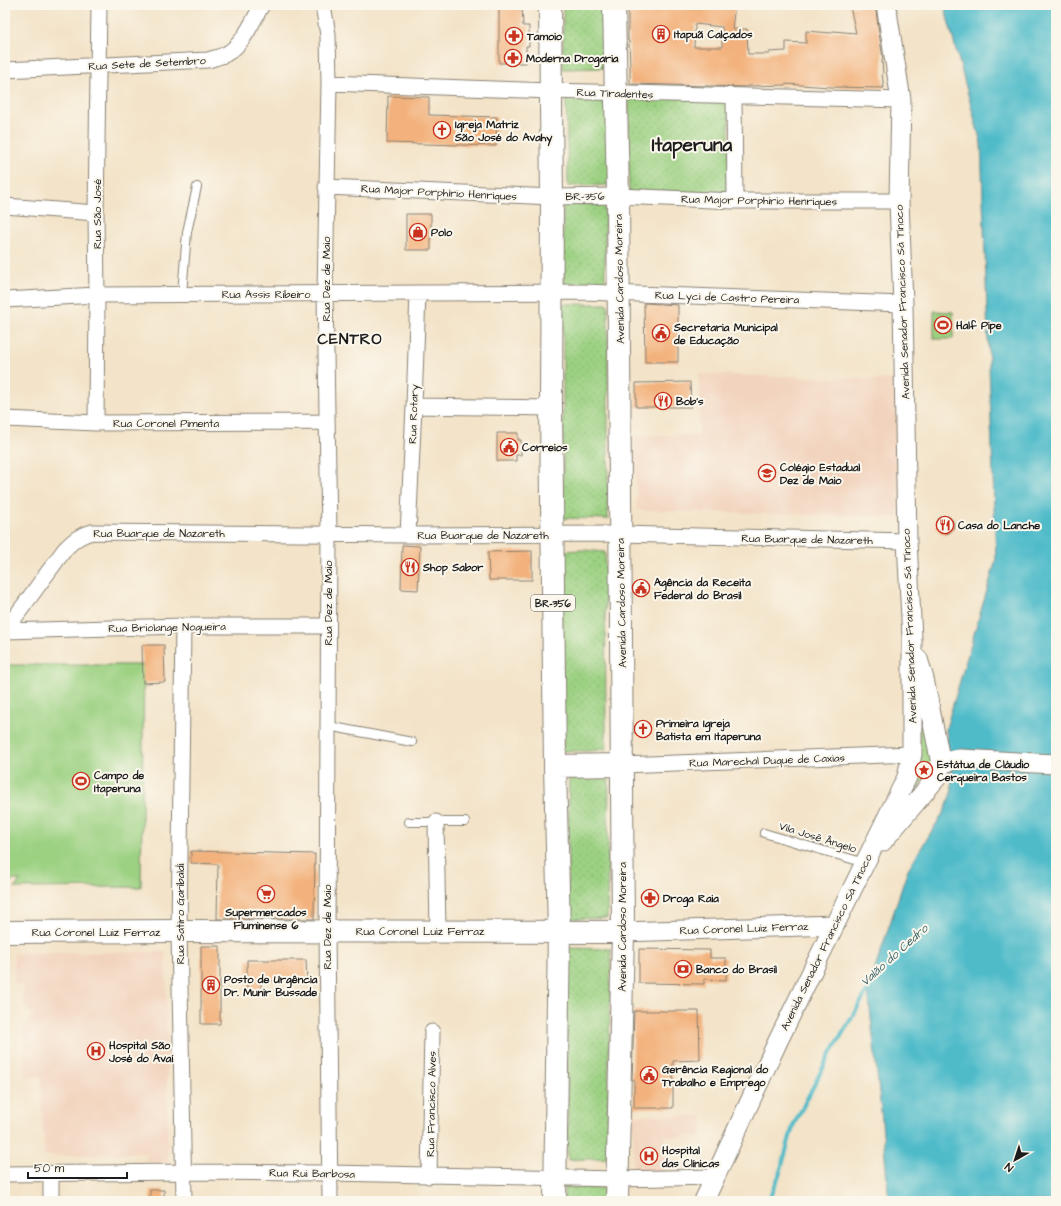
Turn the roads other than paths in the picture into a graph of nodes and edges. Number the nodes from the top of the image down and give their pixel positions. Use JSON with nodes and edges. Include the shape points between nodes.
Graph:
{"nodes":[{"id":1,"x":99,"y":5,"type":"edge"},
{"id":2,"x":262,"y":5,"type":"edge"},
{"id":3,"x":323,"y":5,"type":"edge"},
{"id":4,"x":550,"y":5,"type":"edge"},
{"id":5,"x":614,"y":5,"type":"edge"},
{"id":6,"x":886,"y":5,"type":"edge"},
{"id":7,"x":98,"y":66,"type":"junction"},
{"id":8,"x":5,"y":70,"type":"edge"},
{"id":9,"x":329,"y":83,"type":"junction"},
{"id":10,"x":550,"y":91,"type":"junction"},
{"id":11,"x":615,"y":93,"type":"junction"},
{"id":12,"x":734,"y":96,"type":"junction"},
{"id":13,"x":901,"y":100,"type":"junction"},
{"id":14,"x":326,"y":187,"type":"junction"},
{"id":15,"x":197,"y":188,"type":"dead end"},
{"id":16,"x":618,"y":196,"type":"junction"},
{"id":17,"x":552,"y":197,"type":"junction"},
{"id":18,"x":735,"y":201,"type":"junction"},
{"id":19,"x":899,"y":202,"type":"junction"},
{"id":20,"x":5,"y":206,"type":"edge"},
{"id":21,"x":96,"y":213,"type":"junction"},
{"id":22,"x":552,"y":292,"type":"junction"},
{"id":23,"x":619,"y":292,"type":"junction"},
{"id":24,"x":325,"y":293,"type":"junction"},
{"id":25,"x":418,"y":293,"type":"junction"},
{"id":26,"x":182,"y":294,"type":"junction"},
{"id":27,"x":98,"y":295,"type":"junction"},
{"id":28,"x":5,"y":300,"type":"edge"},
{"id":29,"x":903,"y":304,"type":"junction"},
{"id":30,"x":414,"y":406,"type":"junction"},
{"id":31,"x":551,"y":408,"type":"junction"},
{"id":32,"x":5,"y":419,"type":"edge"},
{"id":33,"x":327,"y":422,"type":"junction"},
{"id":34,"x":96,"y":423,"type":"junction"},
{"id":35,"x":329,"y":533,"type":"junction"},
{"id":36,"x":620,"y":534,"type":"junction"},
{"id":37,"x":408,"y":535,"type":"junction"},
{"id":38,"x":553,"y":535,"type":"junction"},
{"id":39,"x":907,"y":541,"type":"junction"},
{"id":40,"x":184,"y":626,"type":"junction"},
{"id":41,"x":328,"y":626,"type":"junction"},
{"id":42,"x":5,"y":631,"type":"edge"},
{"id":43,"x":912,"y":638,"type":"junction"},
{"id":44,"x":328,"y":726,"type":"junction"},
{"id":45,"x":412,"y":742,"type":"dead end"},
{"id":46,"x":912,"y":754,"type":"junction"},
{"id":47,"x":941,"y":764,"type":"junction"},
{"id":48,"x":1056,"y":764,"type":"edge"},
{"id":49,"x":622,"y":765,"type":"junction"},
{"id":50,"x":555,"y":766,"type":"junction"},
{"id":51,"x":409,"y":822,"type":"dead end"},
{"id":52,"x":436,"y":822,"type":"junction"},
{"id":53,"x":465,"y":822,"type":"dead end"},
{"id":54,"x":764,"y":833,"type":"dead end"},
{"id":55,"x":865,"y":863,"type":"junction"},
{"id":56,"x":835,"y":925,"type":"junction"},
{"id":57,"x":179,"y":931,"type":"junction"},
{"id":58,"x":327,"y":931,"type":"junction"},
{"id":59,"x":438,"y":931,"type":"junction"},
{"id":60,"x":559,"y":931,"type":"junction"},
{"id":61,"x":5,"y":932,"type":"edge"},
{"id":62,"x":623,"y":932,"type":"junction"},
{"id":63,"x":432,"y":1032,"type":"dead end"},
{"id":64,"x":184,"y":1172,"type":"junction"},
{"id":65,"x":330,"y":1173,"type":"junction"},
{"id":66,"x":5,"y":1174,"type":"edge"},
{"id":67,"x":51,"y":1174,"type":"junction"},
{"id":68,"x":429,"y":1176,"type":"junction"},
{"id":69,"x":715,"y":1177,"type":"junction"},
{"id":70,"x":555,"y":1178,"type":"junction"},
{"id":71,"x":618,"y":1179,"type":"junction"},
{"id":72,"x":51,"y":1201,"type":"edge"},
{"id":73,"x":184,"y":1201,"type":"edge"},
{"id":74,"x":330,"y":1201,"type":"edge"},
{"id":75,"x":555,"y":1201,"type":"edge"},
{"id":76,"x":617,"y":1201,"type":"edge"},
{"id":77,"x":704,"y":1201,"type":"edge"}],
"edges":[{"from":1,"to":7,"type":"street","name":"Rua São José"},
{"from":2,"to":7,"type":"street","name":"Rua Sete de Setembro","via":[[242,41],[224,55],[208,60]]},
{"from":3,"to":9,"type":"street","name":"Rua Dez de Maio","via":[[328,35]]},
{"from":4,"to":10,"type":"main road","number":"BR-356"},
{"from":5,"to":11,"type":"main road","name":"Avenida Cardoso Moreira","number":"BR-356"},
{"from":6,"to":13,"type":"street","name":"Avenida Senador Francisco Sá Tinoco"},
{"from":7,"to":8,"type":"street","name":"Rua Sete de Setembro"},
{"from":7,"to":21,"type":"street","name":"Rua São José"},
{"from":9,"to":10,"type":"street","name":"Rua Tiradentes"},
{"from":9,"to":14,"type":"street","name":"Rua Dez de Maio"},
{"from":10,"to":11,"type":"street","name":"Rua Tiradentes"},
{"from":10,"to":17,"type":"main road","number":"BR-356"},
{"from":11,"to":12,"type":"street","name":"Rua Tiradentes"},
{"from":11,"to":16,"type":"main road","name":"Avenida Cardoso Moreira","number":"BR-356"},
{"from":12,"to":13,"type":"street","name":"Rua Tiradentes"},
{"from":12,"to":18,"type":"street"},
{"from":13,"to":19,"type":"street","name":"Avenida Senador Francisco Sá Tinoco"},
{"from":14,"to":17,"type":"street","name":"Rua Major Porphírio Henriques"},
{"from":14,"to":24,"type":"street","name":"Rua Dez de Maio"},
{"from":15,"to":26,"type":"lane","via":[[187,232]]},
{"from":16,"to":17,"type":"street","name":"BR-356"},
{"from":16,"to":18,"type":"street","name":"Rua Major Porphirio Henriques"},
{"from":16,"to":23,"type":"main road","name":"Avenida Cardoso Moreira","number":"BR-356"},
{"from":17,"to":22,"type":"main road","number":"BR-356"},
{"from":18,"to":19,"type":"street","name":"Rua Major Porphirio Henriques"},
{"from":19,"to":29,"type":"street","name":"Avenida Senador Francisco Sá Tinoco"},
{"from":20,"to":21,"type":"street"},
{"from":21,"to":27,"type":"street","name":"Rua São José"},
{"from":22,"to":23,"type":"street","name":"Rua Lyci de Castro Pereira"},
{"from":22,"to":25,"type":"street","name":"Rua Assis Ribeiro"},
{"from":22,"to":31,"type":"main road","number":"BR-356"},
{"from":23,"to":29,"type":"street","name":"Rua Lyci de Castro Pereira"},
{"from":23,"to":36,"type":"main road","name":"Avenida Cardoso Moreira","number":"BR-356"},
{"from":24,"to":25,"type":"street","name":"Rua Assis Ribeiro"},
{"from":24,"to":26,"type":"street","name":"Rua Assis Ribeiro"},
{"from":24,"to":33,"type":"street","name":"Rua Dez de Maio"},
{"from":25,"to":30,"type":"street","name":"Rua Rotary"},
{"from":26,"to":27,"type":"street","name":"Rua Assis Ribeiro"},
{"from":27,"to":28,"type":"street","name":"Rua Assis Ribeiro"},
{"from":27,"to":34,"type":"street","name":"Rua São José"},
{"from":29,"to":39,"type":"street","name":"Avenida Senador Francisco Sá Tinoco"},
{"from":30,"to":31,"type":"street"},
{"from":30,"to":37,"type":"street","name":"Rua Rotary"},
{"from":31,"to":38,"type":"main road","number":"BR-356"},
{"from":32,"to":34,"type":"street","name":"Rua Coronel Pimenta"},
{"from":33,"to":34,"type":"street","name":"Rua Coronel Pimenta"},
{"from":33,"to":35,"type":"street","name":"Rua Dez de Maio"},
{"from":35,"to":37,"type":"street","name":"Rua Buarque de Nazareth"},
{"from":35,"to":41,"type":"street","name":"Rua Dez de Maio"},
{"from":35,"to":42,"type":"street","name":"Rua Buarque de Nazareth","via":[[92,532],[82,535],[65,549]]},
{"from":36,"to":38,"type":"street","name":"Rua Buarque de Nazareth"},
{"from":36,"to":39,"type":"street","name":"Rua Buarque de Nazareth"},
{"from":36,"to":49,"type":"main road","name":"Avenida Cardoso Moreira","number":"BR-356"},
{"from":37,"to":38,"type":"street","name":"Rua Buarque de Nazareth"},
{"from":38,"to":50,"type":"main road","number":"BR-356"},
{"from":39,"to":43,"type":"street","name":"Avenida Senador Francisco Sá Tinoco"},
{"from":40,"to":41,"type":"street","name":"Rua Briolange Nogueira"},
{"from":40,"to":42,"type":"street","name":"Rua Briolange Nogueira"},
{"from":40,"to":57,"type":"street","name":"Rua Satiro Garibaldi"},
{"from":41,"to":44,"type":"street","name":"Rua Dez de Maio"},
{"from":43,"to":46,"type":"street","name":"Avenida Senador Francisco Sá Tinoco"},
{"from":43,"to":47,"type":"street","via":[[924,679]]},
{"from":44,"to":45,"type":"lane"},
{"from":44,"to":58,"type":"street","name":"Rua Dez de Maio"},
{"from":46,"to":49,"type":"street","name":"Rua Marechal Duque de Caxias"},
{"from":46,"to":55,"type":"street","name":"Avenida Senador Francisco Sá Tinoco","via":[[907,777]]},
{"from":47,"to":48,"type":"street","via":[[960,759]]},
{"from":47,"to":55,"type":"street","via":[[938,776]]},
{"from":49,"to":50,"type":"main road"},
{"from":49,"to":62,"type":"main road","name":"Avenida Cardoso Moreira","number":"BR-356"},
{"from":50,"to":60,"type":"main road","number":"BR-356"},
{"from":51,"to":52,"type":"lane"},
{"from":52,"to":53,"type":"lane"},
{"from":52,"to":59,"type":"street"},
{"from":54,"to":55,"type":"lane","name":"Vila Josê Ângelo"},
{"from":55,"to":56,"type":"street","name":"Avenida Senador Francisco Sá Tinoco"},
{"from":56,"to":62,"type":"street","name":"Rua Coronel Luiz Ferraz"},
{"from":56,"to":69,"type":"street","name":"Avenida Senador Francisco Sá Tinoco"},
{"from":57,"to":58,"type":"main road","name":"Rua Coronel Luiz Ferraz"},
{"from":57,"to":61,"type":"main road","name":"Rua Coronel Luiz Ferraz"},
{"from":57,"to":64,"type":"street","name":"Rua Satiro Garibaldi"},
{"from":58,"to":59,"type":"main road","name":"Rua Coronel Luiz Ferraz"},
{"from":58,"to":65,"type":"street","name":"Rua Dez de Maio"},
{"from":59,"to":60,"type":"main road","name":"Rua Coronel Luiz Ferraz"},
{"from":60,"to":62,"type":"main road","name":"Rua Coronel Luiz Ferraz"},
{"from":60,"to":70,"type":"main road","number":"BR-356"},
{"from":62,"to":71,"type":"main road","name":"Avenida Cardoso Moreira","number":"BR-356"},
{"from":63,"to":68,"type":"street","name":"Rua Francisco Alves"},
{"from":64,"to":65,"type":"street","name":"Rua Rui Barbosa"},
{"from":64,"to":67,"type":"street","name":"Rua Rui Barbosa"},
{"from":64,"to":73,"type":"street","name":"Rua Satiro Garibaldi"},
{"from":65,"to":68,"type":"street","name":"Rua Rui Barbosa"},
{"from":65,"to":74,"type":"street","name":"Rua Dez de Maio"},
{"from":66,"to":67,"type":"street","name":"Rua Rui Barbosa"},
{"from":67,"to":72,"type":"street"},
{"from":68,"to":70,"type":"street","name":"Rua Rui Barbosa"},
{"from":69,"to":71,"type":"street","name":"Rua Rui Barbosa"},
{"from":69,"to":77,"type":"street","name":"Avenida Senador Francisco Sá Tinoco"},
{"from":70,"to":71,"type":"street","name":"Rua Rui Barbosa"},
{"from":70,"to":75,"type":"main road","number":"BR-356"},
{"from":71,"to":76,"type":"main road","name":"Avenida Cardoso Moreira","number":"BR-356"}]}
